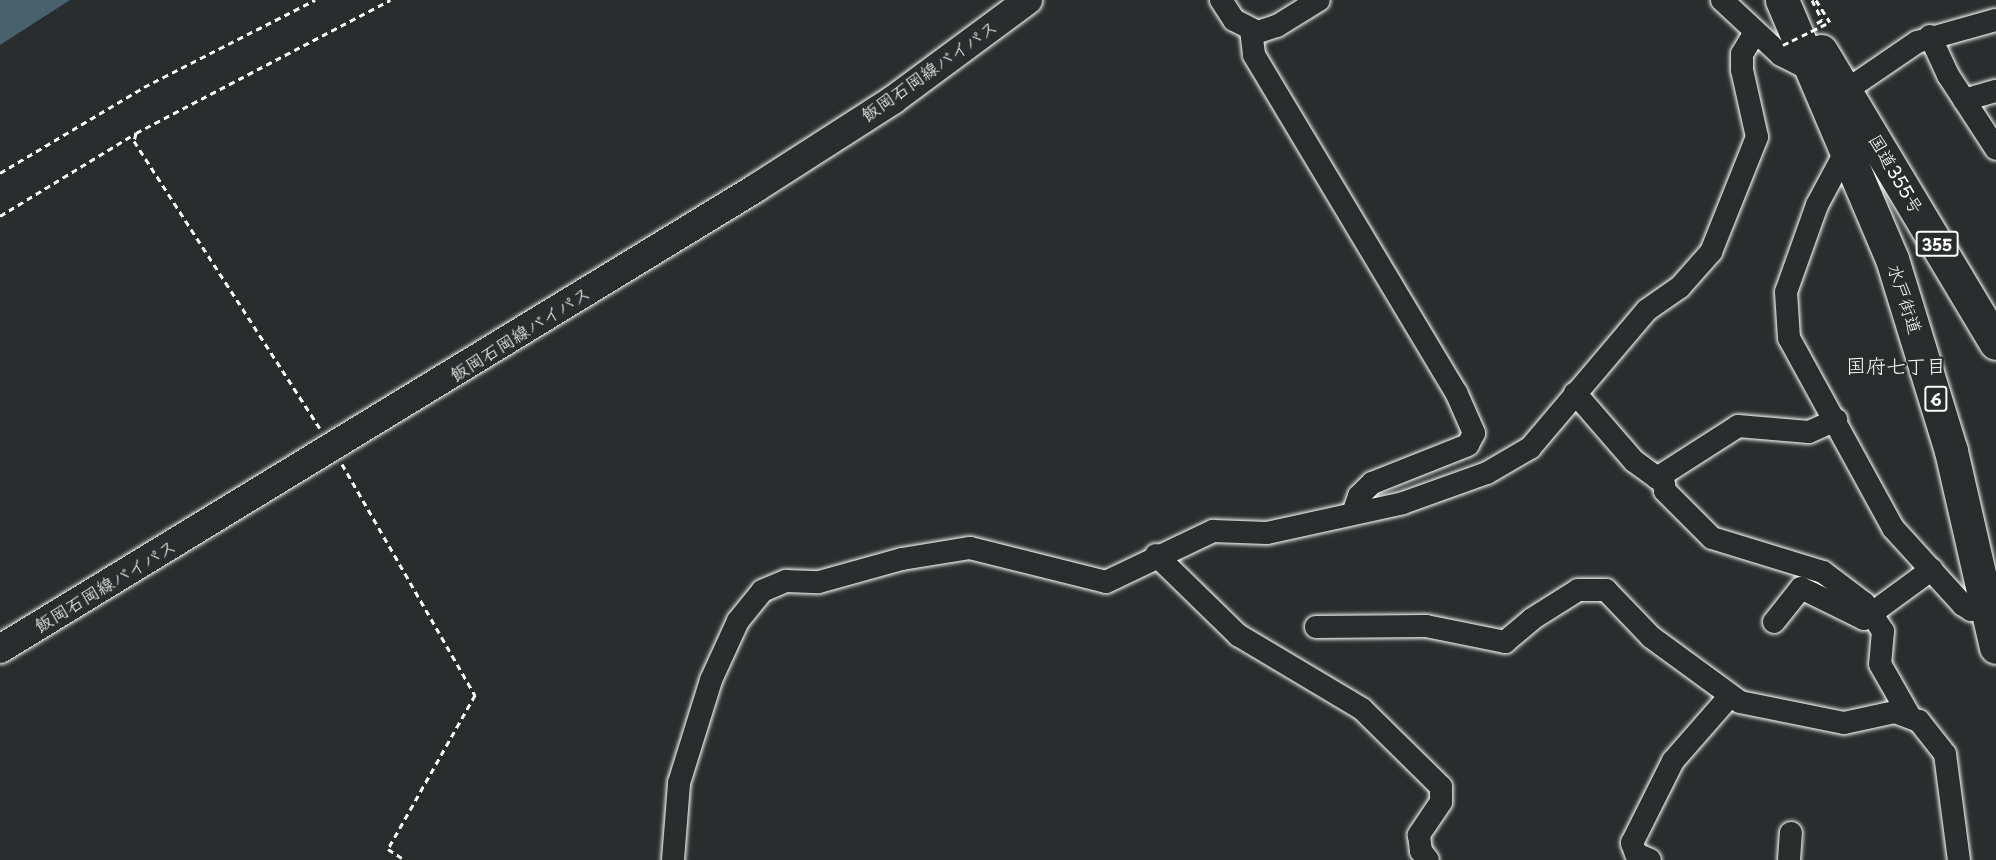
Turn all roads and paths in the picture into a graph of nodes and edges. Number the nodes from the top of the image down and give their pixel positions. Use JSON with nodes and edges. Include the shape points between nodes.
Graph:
{"nodes":[{"id":1,"x":315,"y":0,"type":"edge"},
{"id":2,"x":390,"y":0,"type":"edge"},
{"id":3,"x":1028,"y":0,"type":"edge"},
{"id":4,"x":1221,"y":0,"type":"edge"},
{"id":5,"x":1319,"y":0,"type":"edge"},
{"id":6,"x":1722,"y":0,"type":"edge"},
{"id":7,"x":1799,"y":3,"type":"edge"},
{"id":8,"x":1996,"y":20,"type":"edge"},
{"id":9,"x":1817,"y":23,"type":"dead end"},
{"id":10,"x":1251,"y":30,"type":"junction"},
{"id":11,"x":1754,"y":34,"type":"junction"},
{"id":12,"x":1930,"y":36,"type":"junction"},
{"id":13,"x":1783,"y":45,"type":"dead end"},
{"id":14,"x":1822,"y":65,"type":"junction"},
{"id":15,"x":1996,"y":90,"type":"edge"},
{"id":16,"x":1964,"y":100,"type":"junction"},
{"id":17,"x":1843,"y":106,"type":"junction"},
{"id":18,"x":136,"y":133,"type":"junction"},
{"id":19,"x":1993,"y":139,"type":"edge"},
{"id":20,"x":1848,"y":147,"type":"junction"},
{"id":21,"x":0,"y":173,"type":"edge"},
{"id":22,"x":0,"y":216,"type":"edge"},
{"id":23,"x":1996,"y":343,"type":"edge"},
{"id":24,"x":1575,"y":393,"type":"junction"},
{"id":25,"x":1836,"y":420,"type":"junction"},
{"id":26,"x":333,"y":449,"type":"junction"},
{"id":27,"x":1663,"y":478,"type":"junction"},
{"id":28,"x":1353,"y":513,"type":"junction"},
{"id":29,"x":1156,"y":555,"type":"junction"},
{"id":30,"x":1932,"y":569,"type":"junction"},
{"id":31,"x":1988,"y":570,"type":"edge"},
{"id":32,"x":1988,"y":610,"type":"junction"},
{"id":33,"x":1873,"y":615,"type":"junction"},
{"id":34,"x":1774,"y":622,"type":"dead end"},
{"id":35,"x":1316,"y":627,"type":"dead end"},
{"id":36,"x":1996,"y":647,"type":"edge"},
{"id":37,"x":0,"y":650,"type":"edge"},
{"id":38,"x":1729,"y":697,"type":"junction"},
{"id":39,"x":1909,"y":715,"type":"junction"},
{"id":40,"x":1791,"y":833,"type":"dead end"},
{"id":41,"x":405,"y":860,"type":"edge"},
{"id":42,"x":673,"y":860,"type":"edge"},
{"id":43,"x":1428,"y":860,"type":"edge"},
{"id":44,"x":1650,"y":860,"type":"edge"},
{"id":45,"x":1789,"y":860,"type":"edge"},
{"id":46,"x":1959,"y":860,"type":"edge"}],
"edges":[{"from":1,"to":21,"type":"path","via":[[144,87]]},
{"from":2,"to":18,"type":"path"},
{"from":3,"to":26,"type":"main road","name":"飯岡石岡線バイパス","via":[[854,125]]},
{"from":4,"to":10,"type":"street","via":[[1234,20]]},
{"from":5,"to":10,"type":"street","via":[[1277,26]]},
{"from":6,"to":11,"type":"street"},
{"from":7,"to":9,"type":"path","via":[[1822,20]]},
{"from":7,"to":13,"type":"path","bridge":true,"via":[[1830,22]]},
{"from":7,"to":14,"type":"highway","name":"水戸街道","number":"6"},
{"from":8,"to":12,"type":"street"},
{"from":10,"to":28,"type":"street","via":[[1254,55],[1455,392],[1474,433],[1468,445],[1372,483],[1359,496]]},
{"from":11,"to":14,"type":"street","via":[[1781,55]]},
{"from":11,"to":24,"type":"street","via":[[1742,54],[1742,70],[1757,137],[1711,252],[1680,287],[1647,310]]},
{"from":12,"to":16,"type":"street"},
{"from":12,"to":17,"type":"street"},
{"from":14,"to":17,"type":"highway","name":"水戸街道","number":"6"},
{"from":15,"to":16,"type":"street"},
{"from":16,"to":19,"type":"street"},
{"from":17,"to":20,"type":"highway","name":"水戸街道","number":"6"},
{"from":17,"to":23,"type":"highway","name":"国道355号","number":"355"},
{"from":18,"to":22,"type":"path"},
{"from":18,"to":26,"type":"path","via":[[134,141]]},
{"from":20,"to":25,"type":"street","via":[[1817,205],[1786,292],[1784,314],[1789,338]]},
{"from":20,"to":31,"type":"highway","name":"水戸街道","number":"6","via":[[1892,259]]},
{"from":24,"to":27,"type":"street","via":[[1634,462]]},
{"from":24,"to":28,"type":"street","via":[[1530,448],[1502,465],[1450,489]]},
{"from":25,"to":27,"type":"street","via":[[1809,432],[1738,426]]},
{"from":25,"to":30,"type":"street","via":[[1893,528]]},
{"from":26,"to":37,"type":"main road","name":"飯岡石岡線バイパス"},
{"from":26,"to":41,"type":"path","via":[[475,695],[388,849]]},
{"from":27,"to":33,"type":"street","via":[[1665,491],[1712,538],[1823,572],[1843,584]]},
{"from":28,"to":29,"type":"street","via":[[1268,533],[1212,531]]},
{"from":29,"to":42,"type":"street","via":[[1106,582],[970,548],[903,559],[819,582],[786,581],[762,591],[738,621],[711,680],[679,783]]},
{"from":29,"to":43,"type":"street","via":[[1238,635],[1362,709],[1441,787],[1441,802],[1419,835],[1421,851]]},
{"from":30,"to":32,"type":"street","via":[[1963,605],[1971,610]]},
{"from":30,"to":33,"type":"street"},
{"from":31,"to":32,"type":"highway","name":"水戸街道","number":"6"},
{"from":32,"to":36,"type":"highway","name":"水戸街道","number":"6"},
{"from":33,"to":34,"type":"street","via":[[1864,619],[1801,588]]},
{"from":33,"to":39,"type":"street","via":[[1883,635],[1878,658]]},
{"from":35,"to":38,"type":"street","via":[[1426,626],[1505,642],[1578,590],[1598,588],[1613,594],[1641,628]]},
{"from":38,"to":39,"type":"street","via":[[1779,713],[1844,723],[1888,713]]},
{"from":38,"to":44,"type":"street","via":[[1673,761],[1632,843],[1636,854]]},
{"from":39,"to":46,"type":"street","via":[[1945,754]]},
{"from":40,"to":45,"type":"street"}]}
